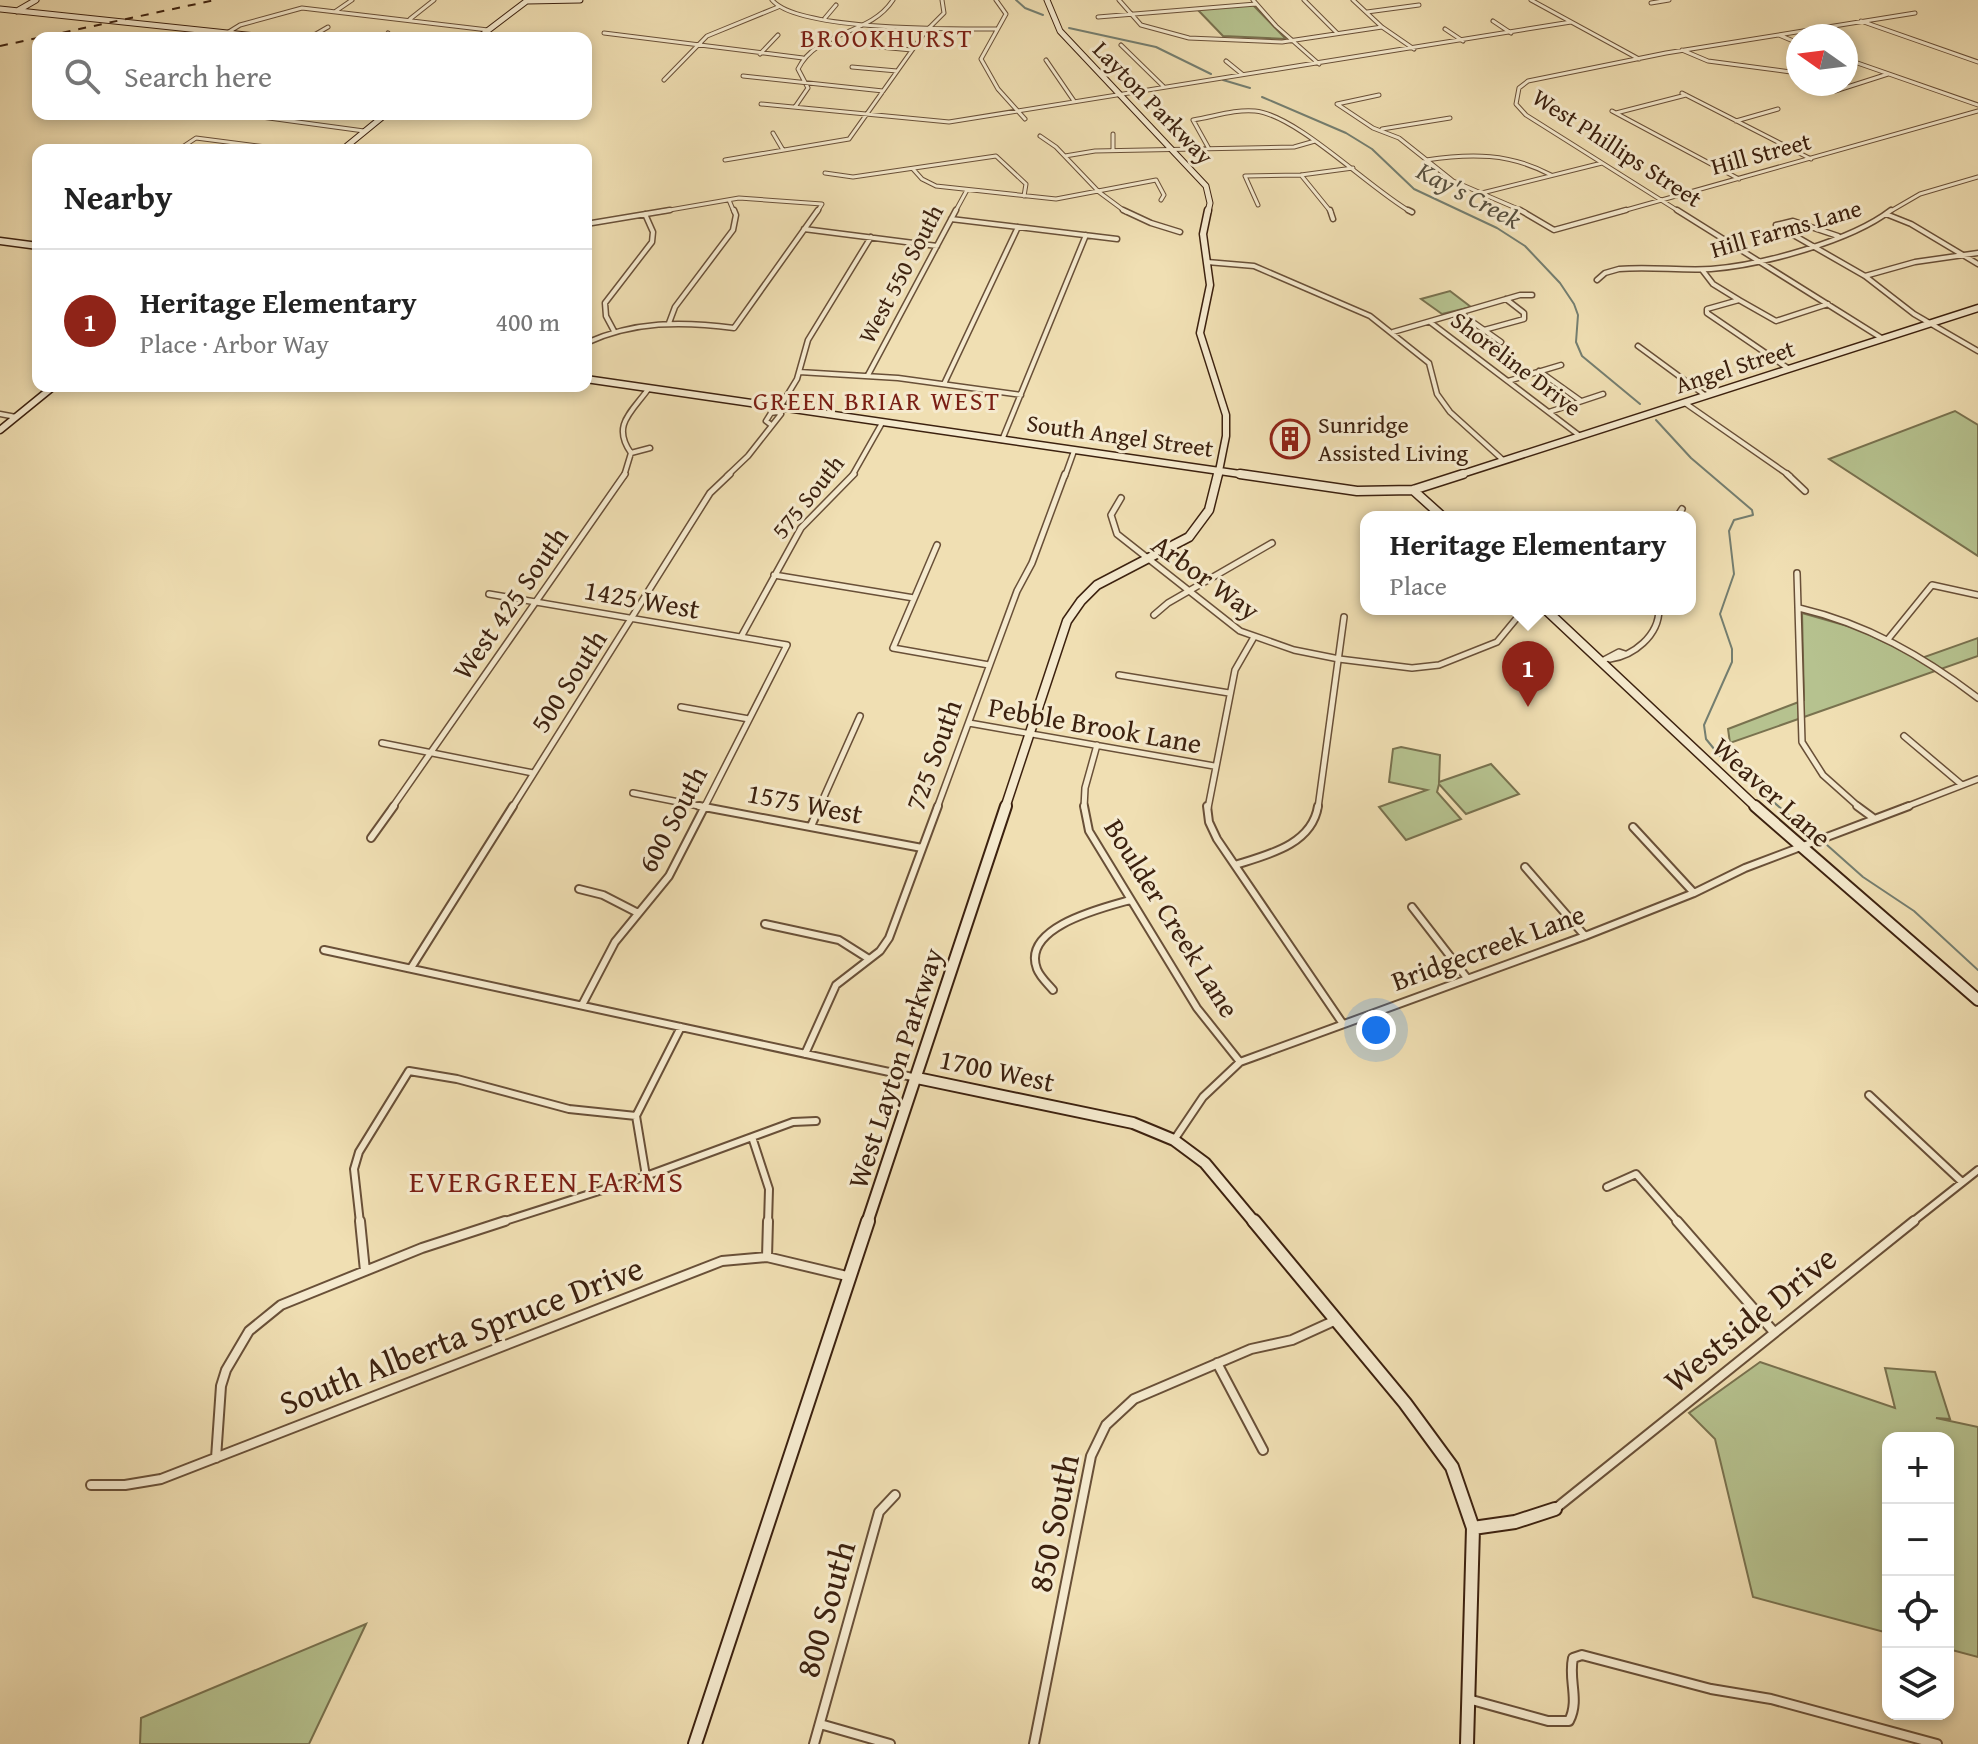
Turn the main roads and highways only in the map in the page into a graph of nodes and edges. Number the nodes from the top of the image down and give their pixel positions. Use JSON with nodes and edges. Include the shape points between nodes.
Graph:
{"nodes":[{"id":1,"x":36,"y":0,"type":"edge"},
{"id":2,"x":526,"y":0,"type":"edge"},
{"id":3,"x":580,"y":0,"type":"edge"},
{"id":4,"x":1047,"y":0,"type":"edge"},
{"id":5,"x":0,"y":9,"type":"edge"},
{"id":6,"x":17,"y":11,"type":"junction"},
{"id":7,"x":217,"y":32,"type":"edge"},
{"id":8,"x":486,"y":32,"type":"edge"},
{"id":9,"x":378,"y":120,"type":"edge"},
{"id":10,"x":349,"y":144,"type":"edge"},
{"id":11,"x":0,"y":241,"type":"edge"},
{"id":12,"x":32,"y":245,"type":"edge"},
{"id":13,"x":1978,"y":308,"type":"edge"},
{"id":14,"x":592,"y":380,"type":"edge"},
{"id":15,"x":47,"y":392,"type":"edge"},
{"id":16,"x":0,"y":430,"type":"edge"},
{"id":17,"x":1503,"y":460,"type":"joint"},
{"id":18,"x":1218,"y":470,"type":"junction"},
{"id":19,"x":1413,"y":490,"type":"junction"},
{"id":20,"x":1436,"y":511,"type":"edge"},
{"id":21,"x":1552,"y":615,"type":"edge"},
{"id":22,"x":1978,"y":1000,"type":"edge"},
{"id":23,"x":917,"y":1078,"type":"junction"},
{"id":24,"x":1555,"y":1509,"type":"road end"},
{"id":25,"x":1473,"y":1528,"type":"junction"},
{"id":26,"x":695,"y":1744,"type":"edge"},
{"id":27,"x":1467,"y":1744,"type":"edge"}],
"edges":[{"from":1,"to":6,"type":"main road"},
{"from":2,"to":3,"type":"main road"},
{"from":2,"to":8,"type":"main road"},
{"from":4,"to":18,"type":"main road","name":"Layton Parkway","via":[[1060,31],[1197,173],[1209,195],[1203,234],[1210,285],[1200,333],[1226,418]]},
{"from":5,"to":6,"type":"main road"},
{"from":6,"to":7,"type":"main road"},
{"from":9,"to":10,"type":"main road"},
{"from":11,"to":12,"type":"main road"},
{"from":13,"to":17,"type":"main road","name":"Angel Street"},
{"from":14,"to":18,"type":"main road","name":"South Angel Street"},
{"from":15,"to":16,"type":"main road"},
{"from":17,"to":19,"type":"main road","name":"South Angel Street"},
{"from":18,"to":19,"type":"main road","name":"South Angel Street","via":[[1357,491]]},
{"from":18,"to":23,"type":"main road","name":"West Layton Parkway","via":[[1202,522],[1178,543],[1106,579],[1076,603],[1067,621]]},
{"from":19,"to":20,"type":"main road"},
{"from":21,"to":22,"type":"main road","name":"Weaver Lane","via":[[1606,660],[1691,749],[1799,847]]},
{"from":23,"to":25,"type":"main road","name":"1700 West","via":[[1133,1123],[1191,1151],[1225,1185],[1436,1443],[1452,1467]]},
{"from":23,"to":26,"type":"main road","name":"West Layton Parkway"},
{"from":24,"to":25,"type":"main road"},
{"from":25,"to":27,"type":"main road"}]}
